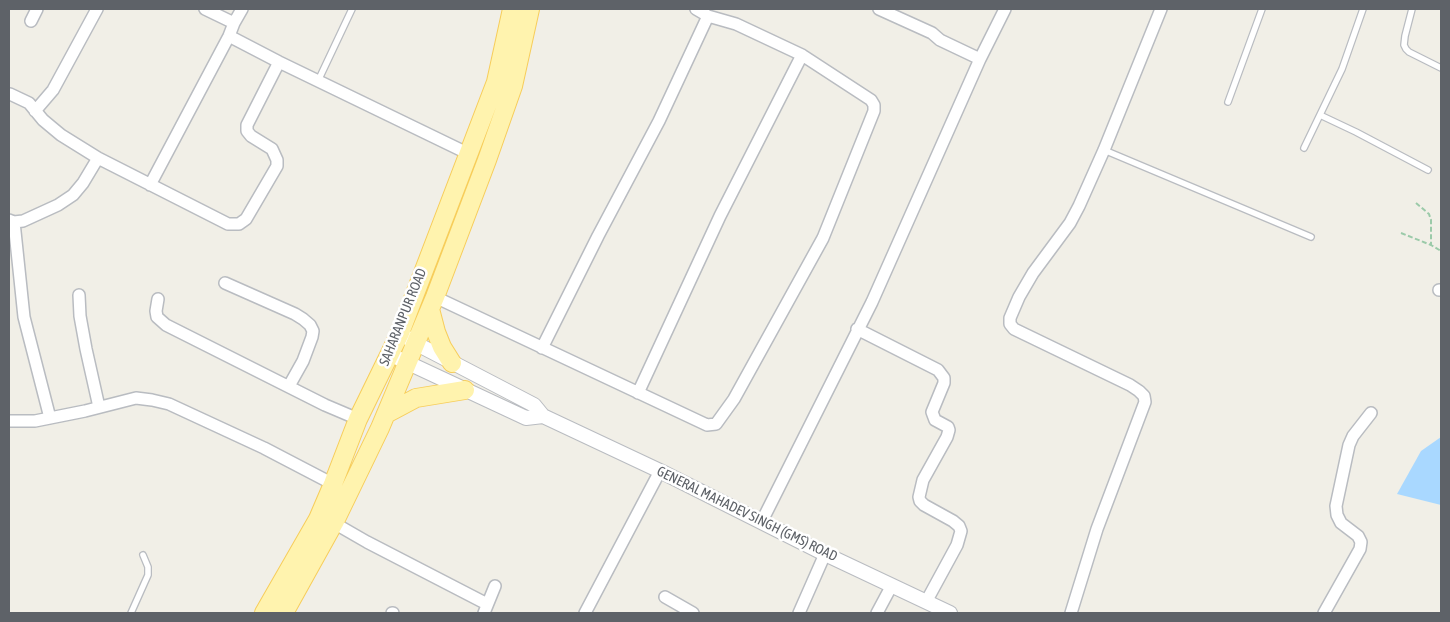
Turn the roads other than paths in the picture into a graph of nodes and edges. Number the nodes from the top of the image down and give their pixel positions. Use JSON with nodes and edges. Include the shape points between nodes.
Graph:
{"nodes":[{"id":1,"x":37,"y":9,"type":"edge"},
{"id":2,"x":97,"y":9,"type":"edge"},
{"id":3,"x":205,"y":9,"type":"edge"},
{"id":4,"x":242,"y":9,"type":"edge"},
{"id":5,"x":352,"y":9,"type":"edge"},
{"id":6,"x":512,"y":9,"type":"edge"},
{"id":7,"x":530,"y":9,"type":"edge"},
{"id":8,"x":696,"y":9,"type":"edge"},
{"id":9,"x":879,"y":9,"type":"edge"},
{"id":10,"x":1004,"y":9,"type":"edge"},
{"id":11,"x":1161,"y":9,"type":"edge"},
{"id":12,"x":1262,"y":9,"type":"edge"},
{"id":13,"x":1363,"y":9,"type":"edge"},
{"id":14,"x":1412,"y":9,"type":"edge"},
{"id":15,"x":708,"y":16,"type":"junction"},
{"id":16,"x":30,"y":21,"type":"dead end"},
{"id":17,"x":234,"y":23,"type":"junction"},
{"id":18,"x":229,"y":36,"type":"junction"},
{"id":19,"x":802,"y":55,"type":"junction"},
{"id":20,"x":980,"y":59,"type":"junction"},
{"id":21,"x":279,"y":62,"type":"junction"},
{"id":22,"x":1441,"y":68,"type":"edge"},
{"id":23,"x":318,"y":81,"type":"junction"},
{"id":24,"x":496,"y":82,"type":"junction"},
{"id":25,"x":513,"y":86,"type":"junction"},
{"id":26,"x":10,"y":94,"type":"edge"},
{"id":27,"x":1228,"y":102,"type":"dead end"},
{"id":28,"x":35,"y":111,"type":"junction"},
{"id":29,"x":1320,"y":115,"type":"junction"},
{"id":30,"x":1304,"y":148,"type":"dead end"},
{"id":31,"x":1104,"y":150,"type":"junction"},
{"id":32,"x":467,"y":153,"type":"junction"},
{"id":33,"x":98,"y":158,"type":"junction"},
{"id":34,"x":1428,"y":170,"type":"dead end"},
{"id":35,"x":150,"y":185,"type":"junction"},
{"id":36,"x":11,"y":221,"type":"edge"},
{"id":37,"x":1311,"y":238,"type":"dead end"},
{"id":38,"x":225,"y":283,"type":"dead end"},
{"id":39,"x":78,"y":295,"type":"dead end"},
{"id":40,"x":158,"y":299,"type":"dead end"},
{"id":41,"x":433,"y":303,"type":"junction"},
{"id":42,"x":857,"y":329,"type":"junction"},
{"id":43,"x":400,"y":332,"type":"junction"},
{"id":44,"x":415,"y":343,"type":"junction"},
{"id":45,"x":542,"y":348,"type":"junction"},
{"id":46,"x":389,"y":354,"type":"junction"},
{"id":47,"x":452,"y":363,"type":"junction"},
{"id":48,"x":406,"y":364,"type":"junction"},
{"id":49,"x":290,"y":386,"type":"junction"},
{"id":50,"x":465,"y":390,"type":"junction"},
{"id":51,"x":638,"y":393,"type":"junction"},
{"id":52,"x":100,"y":407,"type":"junction"},
{"id":53,"x":1371,"y":413,"type":"dead end"},
{"id":54,"x":386,"y":414,"type":"junction"},
{"id":55,"x":543,"y":416,"type":"junction"},
{"id":56,"x":50,"y":418,"type":"junction"},
{"id":57,"x":358,"y":419,"type":"junction"},
{"id":58,"x":9,"y":421,"type":"edge"},
{"id":59,"x":660,"y":471,"type":"junction"},
{"id":60,"x":333,"y":484,"type":"junction"},
{"id":61,"x":762,"y":521,"type":"junction"},
{"id":62,"x":334,"y":523,"type":"junction"},
{"id":63,"x":825,"y":554,"type":"junction"},
{"id":64,"x":143,"y":555,"type":"dead end"},
{"id":65,"x":892,"y":584,"type":"junction"},
{"id":66,"x":495,"y":586,"type":"dead end"},
{"id":67,"x":665,"y":597,"type":"dead end"},
{"id":68,"x":926,"y":602,"type":"junction"},
{"id":69,"x":486,"y":609,"type":"edge"},
{"id":70,"x":131,"y":613,"type":"edge"},
{"id":71,"x":264,"y":613,"type":"edge"},
{"id":72,"x":284,"y":613,"type":"edge"},
{"id":73,"x":585,"y":613,"type":"edge"},
{"id":74,"x":693,"y":613,"type":"edge"},
{"id":75,"x":799,"y":613,"type":"edge"},
{"id":76,"x":877,"y":613,"type":"edge"},
{"id":77,"x":950,"y":613,"type":"edge"},
{"id":78,"x":1071,"y":613,"type":"edge"},
{"id":79,"x":1324,"y":613,"type":"edge"}],
"edges":[{"from":1,"to":16,"type":"street"},
{"from":2,"to":28,"type":"street","via":[[53,90]]},
{"from":3,"to":17,"type":"street"},
{"from":4,"to":17,"type":"street"},
{"from":5,"to":23,"type":"lane"},
{"from":6,"to":24,"type":"main road","name":"SAHARANPUR ROAD"},
{"from":7,"to":25,"type":"main road","name":"SAHARANPUR ROAD"},
{"from":8,"to":15,"type":"street"},
{"from":9,"to":20,"type":"street"},
{"from":10,"to":20,"type":"street"},
{"from":11,"to":31,"type":"street"},
{"from":12,"to":27,"type":"lane"},
{"from":13,"to":29,"type":"lane","via":[[1342,69]]},
{"from":14,"to":22,"type":"lane","via":[[1404,45],[1409,52]]},
{"from":15,"to":19,"type":"street","via":[[736,24]]},
{"from":15,"to":45,"type":"street","via":[[659,121]]},
{"from":17,"to":18,"type":"street"},
{"from":18,"to":21,"type":"street"},
{"from":18,"to":35,"type":"street"},
{"from":19,"to":51,"type":"street","via":[[720,216]]},
{"from":19,"to":51,"type":"street","via":[[874,105],[872,120],[824,238],[734,400],[716,424],[707,425]]},
{"from":20,"to":42,"type":"street"},
{"from":21,"to":23,"type":"street"},
{"from":21,"to":35,"type":"street","via":[[247,125],[251,136],[272,149],[277,166],[243,222],[228,224]]},
{"from":23,"to":32,"type":"street"},
{"from":24,"to":25,"type":"main road"},
{"from":24,"to":32,"type":"main road","name":"SAHARANPUR ROAD"},
{"from":25,"to":41,"type":"main road","name":"SAHARANPUR ROAD"},
{"from":26,"to":28,"type":"street","via":[[24,100]]},
{"from":28,"to":33,"type":"street","via":[[62,135]]},
{"from":29,"to":30,"type":"lane"},
{"from":29,"to":34,"type":"lane"},
{"from":31,"to":37,"type":"lane"},
{"from":31,"to":78,"type":"street","via":[[1070,223],[1033,273],[1010,318],[1014,329],[1130,385],[1144,396],[1145,402],[1097,529]]},
{"from":32,"to":43,"type":"main road","name":"SAHARANPUR ROAD"},
{"from":33,"to":35,"type":"street"},
{"from":33,"to":36,"type":"street","via":[[73,195],[23,221]]},
{"from":36,"to":56,"type":"street","via":[[24,317]]},
{"from":38,"to":49,"type":"street","via":[[295,314],[310,325],[312,337]]},
{"from":39,"to":52,"type":"street","via":[[86,349]]},
{"from":40,"to":49,"type":"street","via":[[157,317],[166,325]]},
{"from":41,"to":44,"type":"main road","name":"SAHARANPUR ROAD"},
{"from":41,"to":45,"type":"street"},
{"from":41,"to":47,"type":"main road","via":[[436,332]]},
{"from":42,"to":61,"type":"street"},
{"from":42,"to":68,"type":"street","via":[[938,370],[944,378],[932,412],[935,420],[949,430],[923,480],[919,497],[920,502],[953,521],[961,531],[957,545]]},
{"from":43,"to":44,"type":"street","name":"GENERAL MAHADEV SINGH (GMS) ROAD"},
{"from":43,"to":46,"type":"main road","name":"SAHARANPUR ROAD"},
{"from":44,"to":47,"type":"street","name":"GENERAL MAHADEV SINGH (GMS) ROAD"},
{"from":44,"to":48,"type":"main road","name":"SAHARANPUR ROAD"},
{"from":45,"to":51,"type":"street"},
{"from":46,"to":48,"type":"street","name":"GENERAL MAHADEV SINGH (GMS) ROAD"},
{"from":46,"to":57,"type":"main road","name":"SAHARANPUR ROAD"},
{"from":47,"to":55,"type":"street","name":"GENERAL MAHADEV SINGH (GMS) ROAD","via":[[534,405]]},
{"from":48,"to":50,"type":"street","name":"GENERAL MAHADEV SINGH (GMS) ROAD"},
{"from":48,"to":54,"type":"main road","name":"SAHARANPUR ROAD"},
{"from":49,"to":57,"type":"street"},
{"from":50,"to":54,"type":"main road","via":[[416,398]]},
{"from":50,"to":55,"type":"street","name":"GENERAL MAHADEV SINGH (GMS) ROAD","via":[[526,418]]},
{"from":52,"to":56,"type":"street"},
{"from":52,"to":60,"type":"street","via":[[136,398],[169,404]]},
{"from":53,"to":79,"type":"street","via":[[1349,445],[1336,506],[1341,523],[1358,536],[1360,549]]},
{"from":54,"to":62,"type":"main road","name":"SAHARANPUR ROAD"},
{"from":55,"to":59,"type":"street","name":"GENERAL MAHADEV SINGH (GMS) ROAD"},
{"from":56,"to":58,"type":"street"},
{"from":57,"to":60,"type":"main road","name":"SAHARANPUR ROAD"},
{"from":59,"to":61,"type":"street","name":"GENERAL MAHADEV SINGH (GMS) ROAD"},
{"from":59,"to":73,"type":"street"},
{"from":60,"to":71,"type":"main road","name":"SAHARANPUR ROAD","via":[[302,548]]},
{"from":61,"to":63,"type":"street","name":"GENERAL MAHADEV SINGH (GMS) ROAD"},
{"from":62,"to":69,"type":"street"},
{"from":62,"to":72,"type":"main road","name":"SAHARANPUR ROAD"},
{"from":63,"to":65,"type":"street","name":"GENERAL MAHADEV SINGH (GMS) ROAD"},
{"from":63,"to":75,"type":"street"},
{"from":64,"to":70,"type":"lane","via":[[148,575]]},
{"from":65,"to":68,"type":"street","name":"GENERAL MAHADEV SINGH (GMS) ROAD"},
{"from":65,"to":76,"type":"street"},
{"from":66,"to":69,"type":"street"},
{"from":67,"to":74,"type":"street"},
{"from":68,"to":77,"type":"street","name":"GENERAL MAHADEV SINGH (GMS) ROAD"}]}
